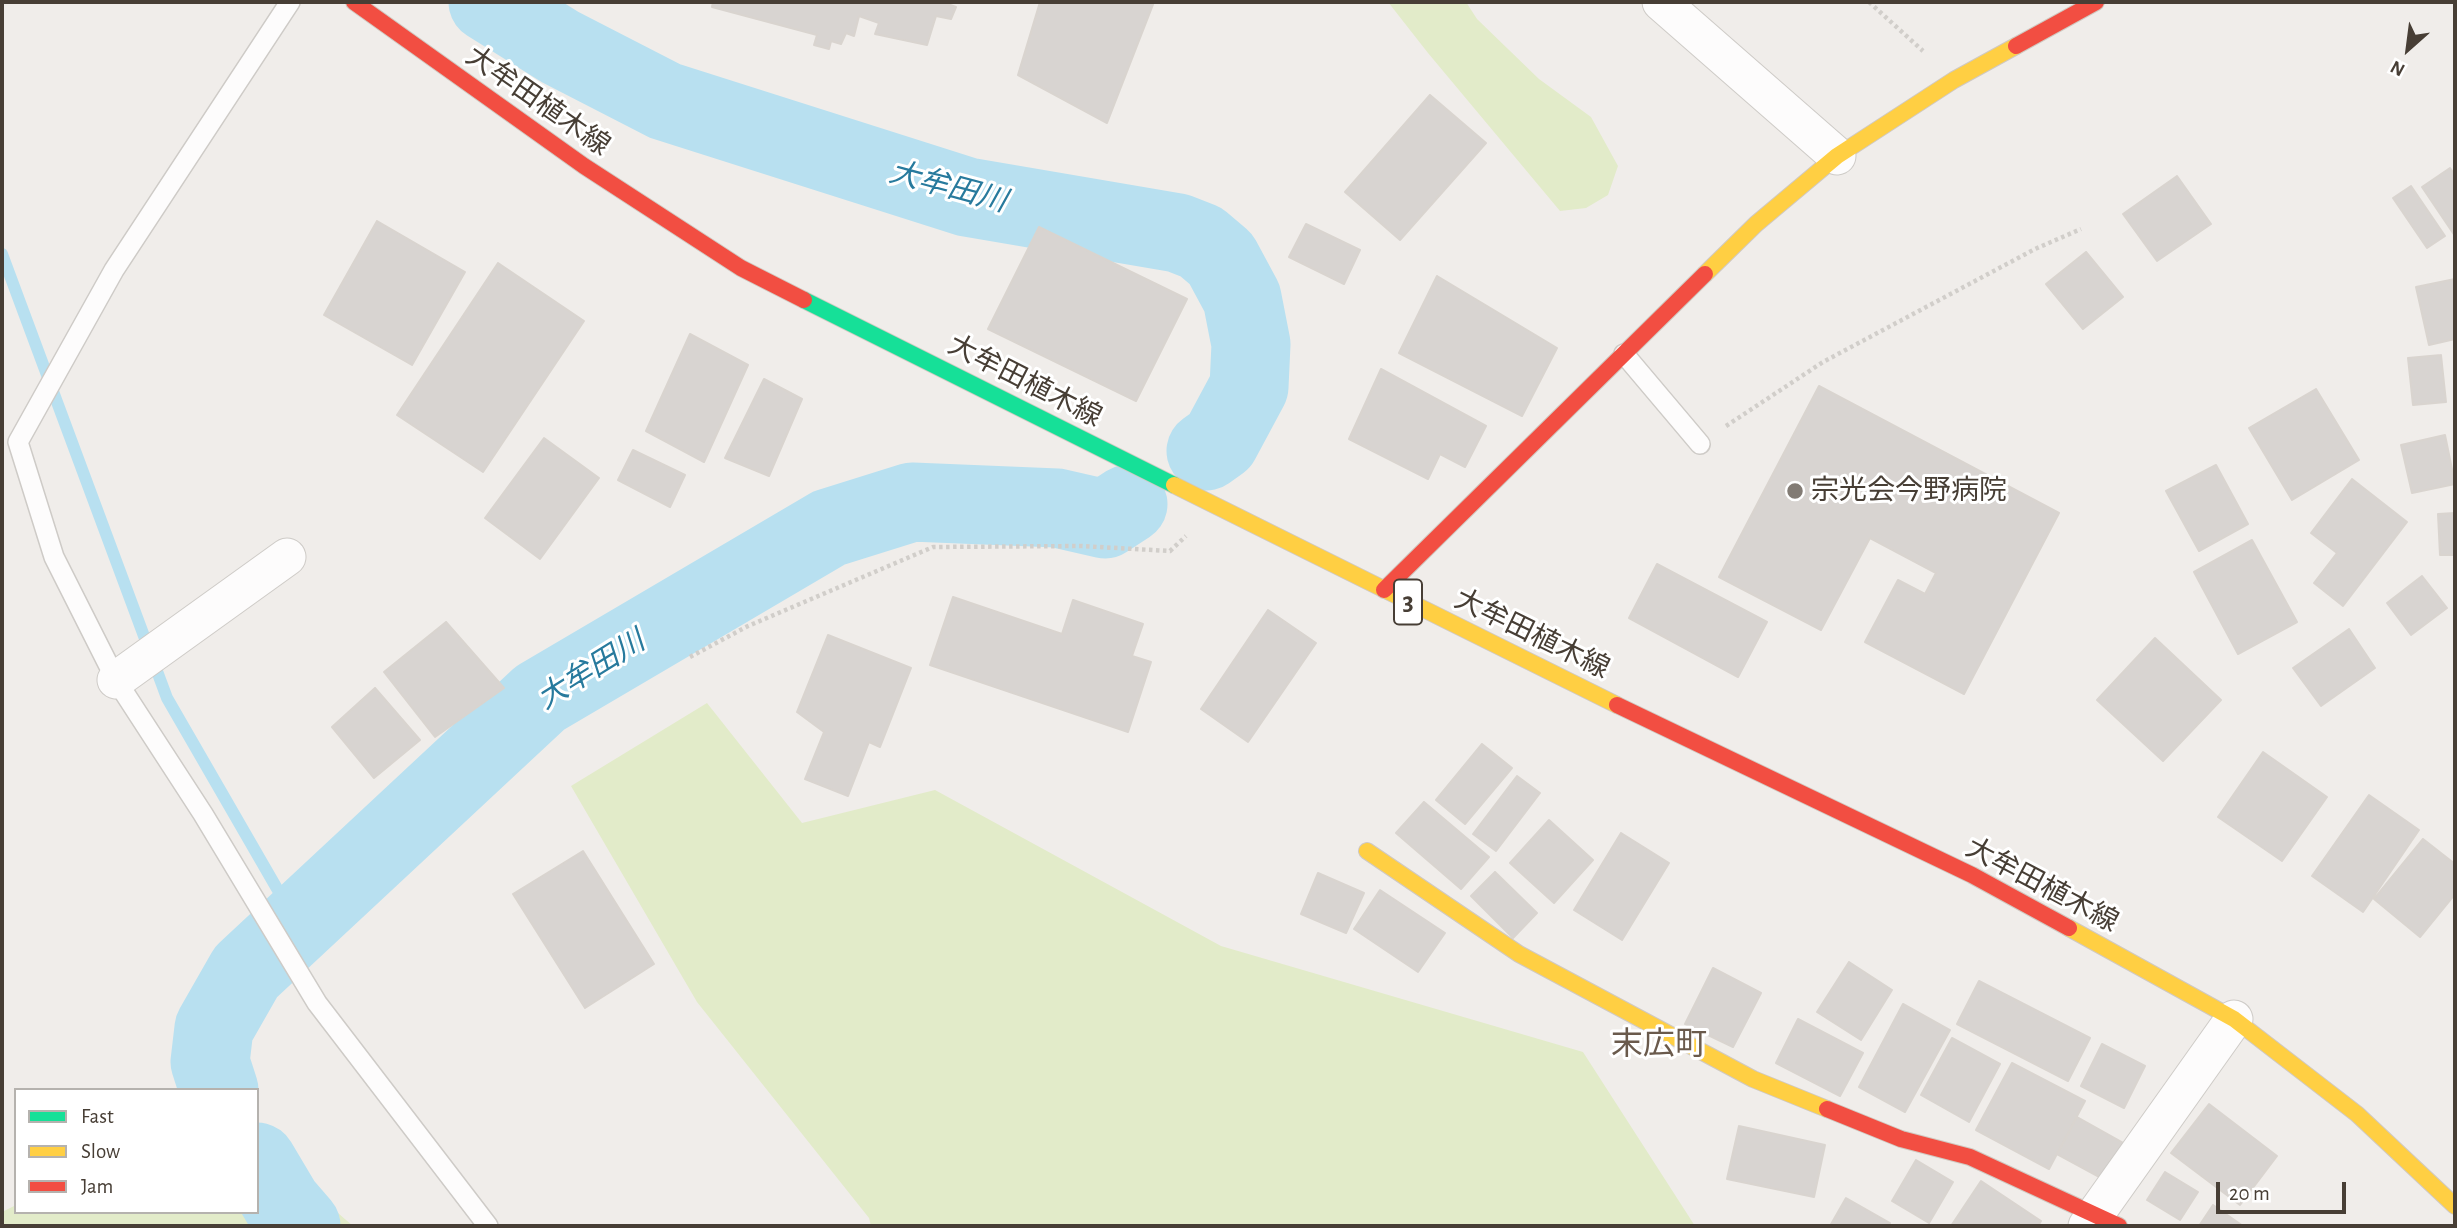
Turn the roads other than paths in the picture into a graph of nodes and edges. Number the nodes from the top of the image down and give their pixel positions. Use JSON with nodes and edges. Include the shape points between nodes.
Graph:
{"nodes":[{"id":1,"x":290,"y":2,"type":"edge"},
{"id":2,"x":354,"y":2,"type":"edge"},
{"id":3,"x":1661,"y":2,"type":"edge"},
{"id":4,"x":2096,"y":2,"type":"edge"},
{"id":5,"x":1837,"y":156,"type":"junction"},
{"id":6,"x":1624,"y":354,"type":"junction"},
{"id":7,"x":1700,"y":444,"type":"road end"},
{"id":8,"x":287,"y":557,"type":"dead end"},
{"id":9,"x":1384,"y":590,"type":"junction"},
{"id":10,"x":116,"y":680,"type":"junction"},
{"id":11,"x":1367,"y":851,"type":"dead end"},
{"id":12,"x":2234,"y":1019,"type":"junction"},
{"id":13,"x":2455,"y":1206,"type":"edge"},
{"id":14,"x":2100,"y":1222,"type":"edge"},
{"id":15,"x":488,"y":1226,"type":"edge"}],
"edges":[{"from":1,"to":10,"type":"lane","via":[[114,270],[18,442],[54,558]]},
{"from":2,"to":9,"type":"main road","name":"大牟田植木線","number":"3","via":[[584,166],[741,268]]},
{"from":3,"to":5,"type":"street"},
{"from":4,"to":5,"type":"main road","via":[[1954,80]]},
{"from":5,"to":6,"type":"main road","via":[[1756,224]]},
{"from":6,"to":7,"type":"lane"},
{"from":6,"to":9,"type":"main road"},
{"from":8,"to":10,"type":"street"},
{"from":9,"to":12,"type":"main road","name":"大牟田植木線","number":"3","via":[[1972,875]]},
{"from":10,"to":15,"type":"lane","via":[[317,1003]]},
{"from":11,"to":14,"type":"main road","via":[[1520,954],[1753,1079],[1901,1139],[1970,1157]]},
{"from":12,"to":13,"type":"main road","name":"大牟田植木線","number":"3","via":[[2357,1114]]},
{"from":12,"to":14,"type":"street"}]}
